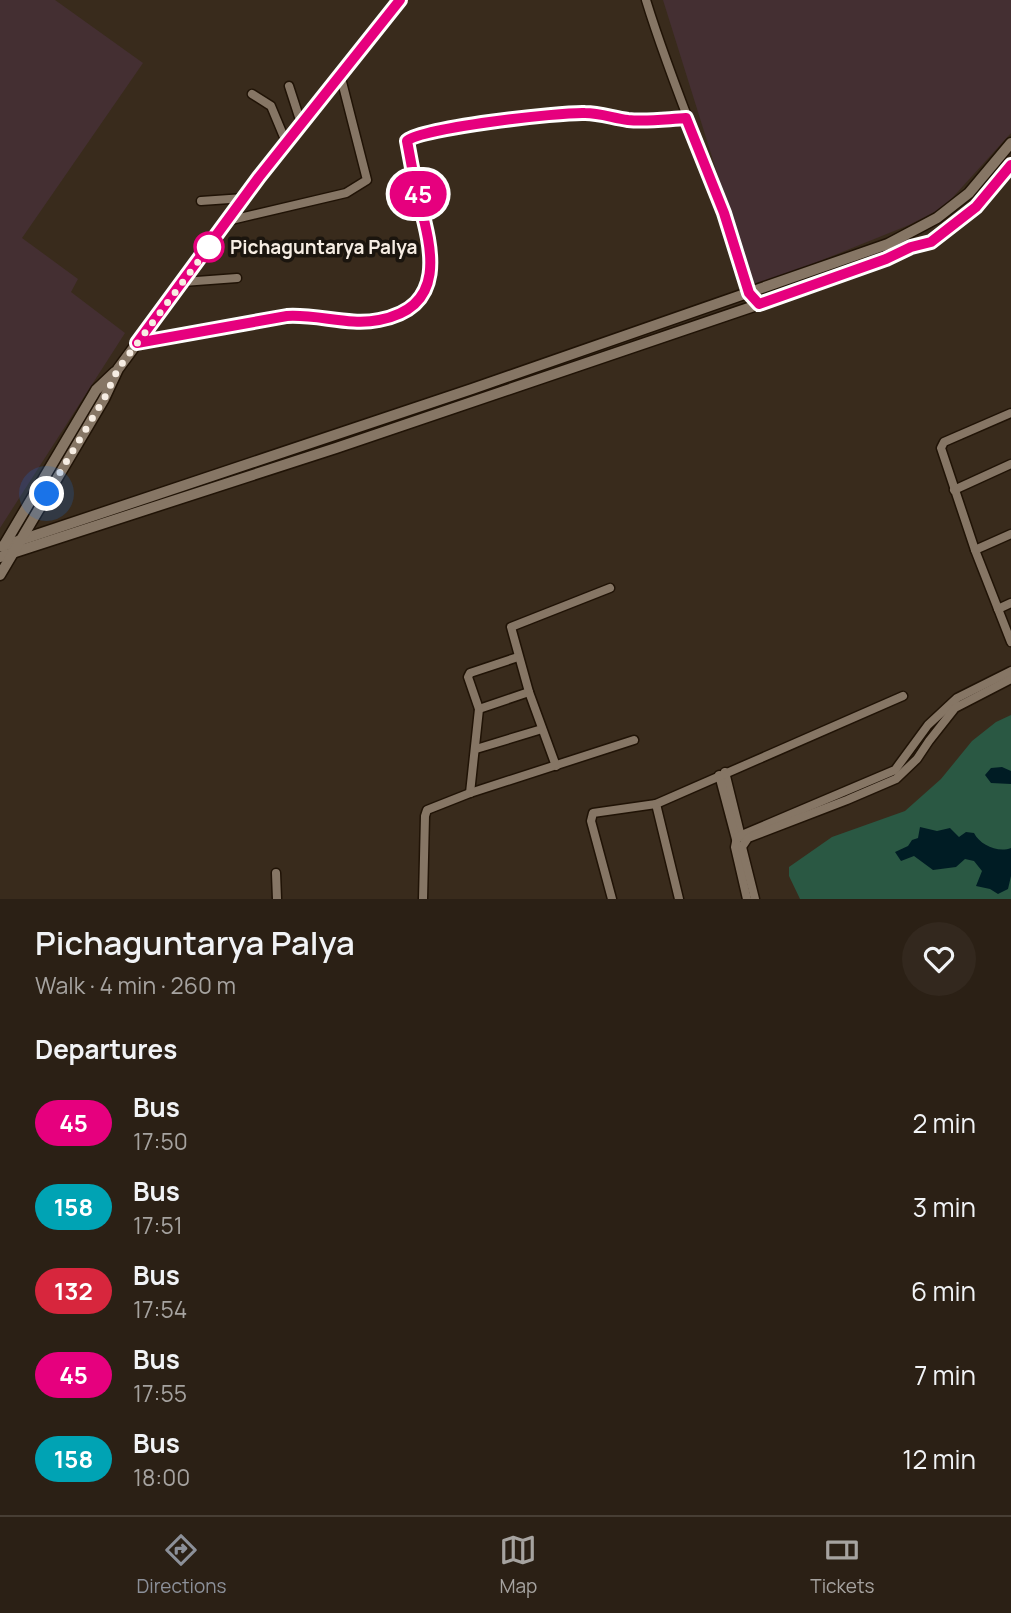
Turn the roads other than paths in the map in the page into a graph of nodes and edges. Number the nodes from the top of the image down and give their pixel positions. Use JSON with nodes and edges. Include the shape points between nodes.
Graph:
{"nodes":[{"id":1,"x":400,"y":0,"type":"edge"},
{"id":2,"x":646,"y":0,"type":"edge"},
{"id":3,"x":340,"y":74,"type":"junction"},
{"id":4,"x":289,"y":86,"type":"dead end"},
{"id":5,"x":252,"y":94,"type":"dead end"},
{"id":6,"x":686,"y":118,"type":"junction"},
{"id":7,"x":301,"y":123,"type":"junction"},
{"id":8,"x":286,"y":142,"type":"junction"},
{"id":9,"x":1011,"y":143,"type":"edge"},
{"id":10,"x":1011,"y":165,"type":"edge"},
{"id":11,"x":244,"y":198,"type":"junction"},
{"id":12,"x":201,"y":201,"type":"dead end"},
{"id":13,"x":228,"y":221,"type":"junction"},
{"id":14,"x":237,"y":278,"type":"dead end"},
{"id":15,"x":183,"y":282,"type":"junction"},
{"id":16,"x":749,"y":293,"type":"junction"},
{"id":17,"x":759,"y":304,"type":"junction"},
{"id":18,"x":137,"y":343,"type":"junction"},
{"id":19,"x":118,"y":369,"type":"junction"},
{"id":20,"x":1011,"y":413,"type":"edge"},
{"id":21,"x":1011,"y":464,"type":"edge"},
{"id":22,"x":954,"y":489,"type":"junction"},
{"id":23,"x":1011,"y":534,"type":"edge"},
{"id":24,"x":19,"y":541,"type":"junction"},
{"id":25,"x":975,"y":550,"type":"junction"},
{"id":26,"x":1,"y":552,"type":"edge"},
{"id":27,"x":13,"y":553,"type":"junction"},
{"id":28,"x":0,"y":575,"type":"edge"},
{"id":29,"x":610,"y":588,"type":"dead end"},
{"id":30,"x":1011,"y":603,"type":"edge"},
{"id":31,"x":998,"y":609,"type":"junction"},
{"id":32,"x":1011,"y":642,"type":"edge"},
{"id":33,"x":517,"y":657,"type":"junction"},
{"id":34,"x":1011,"y":671,"type":"edge"},
{"id":35,"x":1011,"y":679,"type":"edge"},
{"id":36,"x":529,"y":692,"type":"junction"},
{"id":37,"x":904,"y":695,"type":"dead end"},
{"id":38,"x":478,"y":709,"type":"junction"},
{"id":39,"x":542,"y":729,"type":"junction"},
{"id":40,"x":634,"y":740,"type":"dead end"},
{"id":41,"x":476,"y":749,"type":"junction"},
{"id":42,"x":556,"y":766,"type":"junction"},
{"id":43,"x":722,"y":774,"type":"junction"},
{"id":44,"x":470,"y":793,"type":"junction"},
{"id":45,"x":656,"y":804,"type":"junction"},
{"id":46,"x":740,"y":841,"type":"junction"},
{"id":47,"x":276,"y":873,"type":"dead end"},
{"id":48,"x":277,"y":899,"type":"edge"},
{"id":49,"x":423,"y":899,"type":"edge"},
{"id":50,"x":611,"y":899,"type":"edge"},
{"id":51,"x":679,"y":899,"type":"edge"},
{"id":52,"x":747,"y":899,"type":"edge"},
{"id":53,"x":755,"y":899,"type":"edge"}],
"edges":[{"from":1,"to":3,"type":"street"},
{"from":2,"to":6,"type":"street"},
{"from":3,"to":7,"type":"street"},
{"from":3,"to":13,"type":"street","via":[[367,180],[346,193]]},
{"from":4,"to":7,"type":"street"},
{"from":5,"to":8,"type":"street","via":[[271,106]]},
{"from":6,"to":16,"type":"street","via":[[724,213]]},
{"from":6,"to":18,"type":"street","via":[[646,121],[571,113],[411,137],[407,141],[432,259],[425,288],[411,308],[380,320],[306,314]]},
{"from":7,"to":8,"type":"street"},
{"from":8,"to":11,"type":"street"},
{"from":9,"to":16,"type":"street","via":[[969,194],[937,218],[888,244]]},
{"from":10,"to":17,"type":"street","via":[[976,207],[931,242]]},
{"from":11,"to":12,"type":"street"},
{"from":11,"to":13,"type":"street"},
{"from":13,"to":15,"type":"street"},
{"from":14,"to":15,"type":"street"},
{"from":15,"to":18,"type":"street"},
{"from":16,"to":17,"type":"street"},
{"from":16,"to":24,"type":"street"},
{"from":17,"to":27,"type":"street"},
{"from":18,"to":19,"type":"street"},
{"from":19,"to":24,"type":"street"},
{"from":19,"to":26,"type":"street","via":[[96,390]]},
{"from":20,"to":22,"type":"street","via":[[941,445]]},
{"from":21,"to":22,"type":"street"},
{"from":22,"to":25,"type":"street"},
{"from":23,"to":25,"type":"street"},
{"from":24,"to":26,"type":"street"},
{"from":24,"to":27,"type":"street"},
{"from":25,"to":31,"type":"street"},
{"from":26,"to":27,"type":"street"},
{"from":27,"to":28,"type":"street"},
{"from":29,"to":33,"type":"street","via":[[512,625]]},
{"from":30,"to":31,"type":"street"},
{"from":31,"to":32,"type":"street"},
{"from":33,"to":36,"type":"street"},
{"from":33,"to":38,"type":"street","via":[[469,675]]},
{"from":34,"to":46,"type":"street","via":[[957,698],[928,724],[895,770]]},
{"from":35,"to":46,"type":"street","via":[[955,708],[917,760],[896,779]]},
{"from":36,"to":38,"type":"street"},
{"from":36,"to":39,"type":"street"},
{"from":37,"to":43,"type":"street"},
{"from":38,"to":41,"type":"street"},
{"from":39,"to":41,"type":"street"},
{"from":39,"to":42,"type":"street"},
{"from":40,"to":42,"type":"street"},
{"from":41,"to":44,"type":"street"},
{"from":42,"to":44,"type":"street"},
{"from":43,"to":45,"type":"street"},
{"from":43,"to":46,"type":"street"},
{"from":44,"to":49,"type":"street","via":[[427,810]]},
{"from":45,"to":50,"type":"street","via":[[593,813],[591,817]]},
{"from":45,"to":51,"type":"street"},
{"from":46,"to":52,"type":"street","via":[[735,847]]},
{"from":46,"to":53,"type":"street"},
{"from":47,"to":48,"type":"street"}]}
